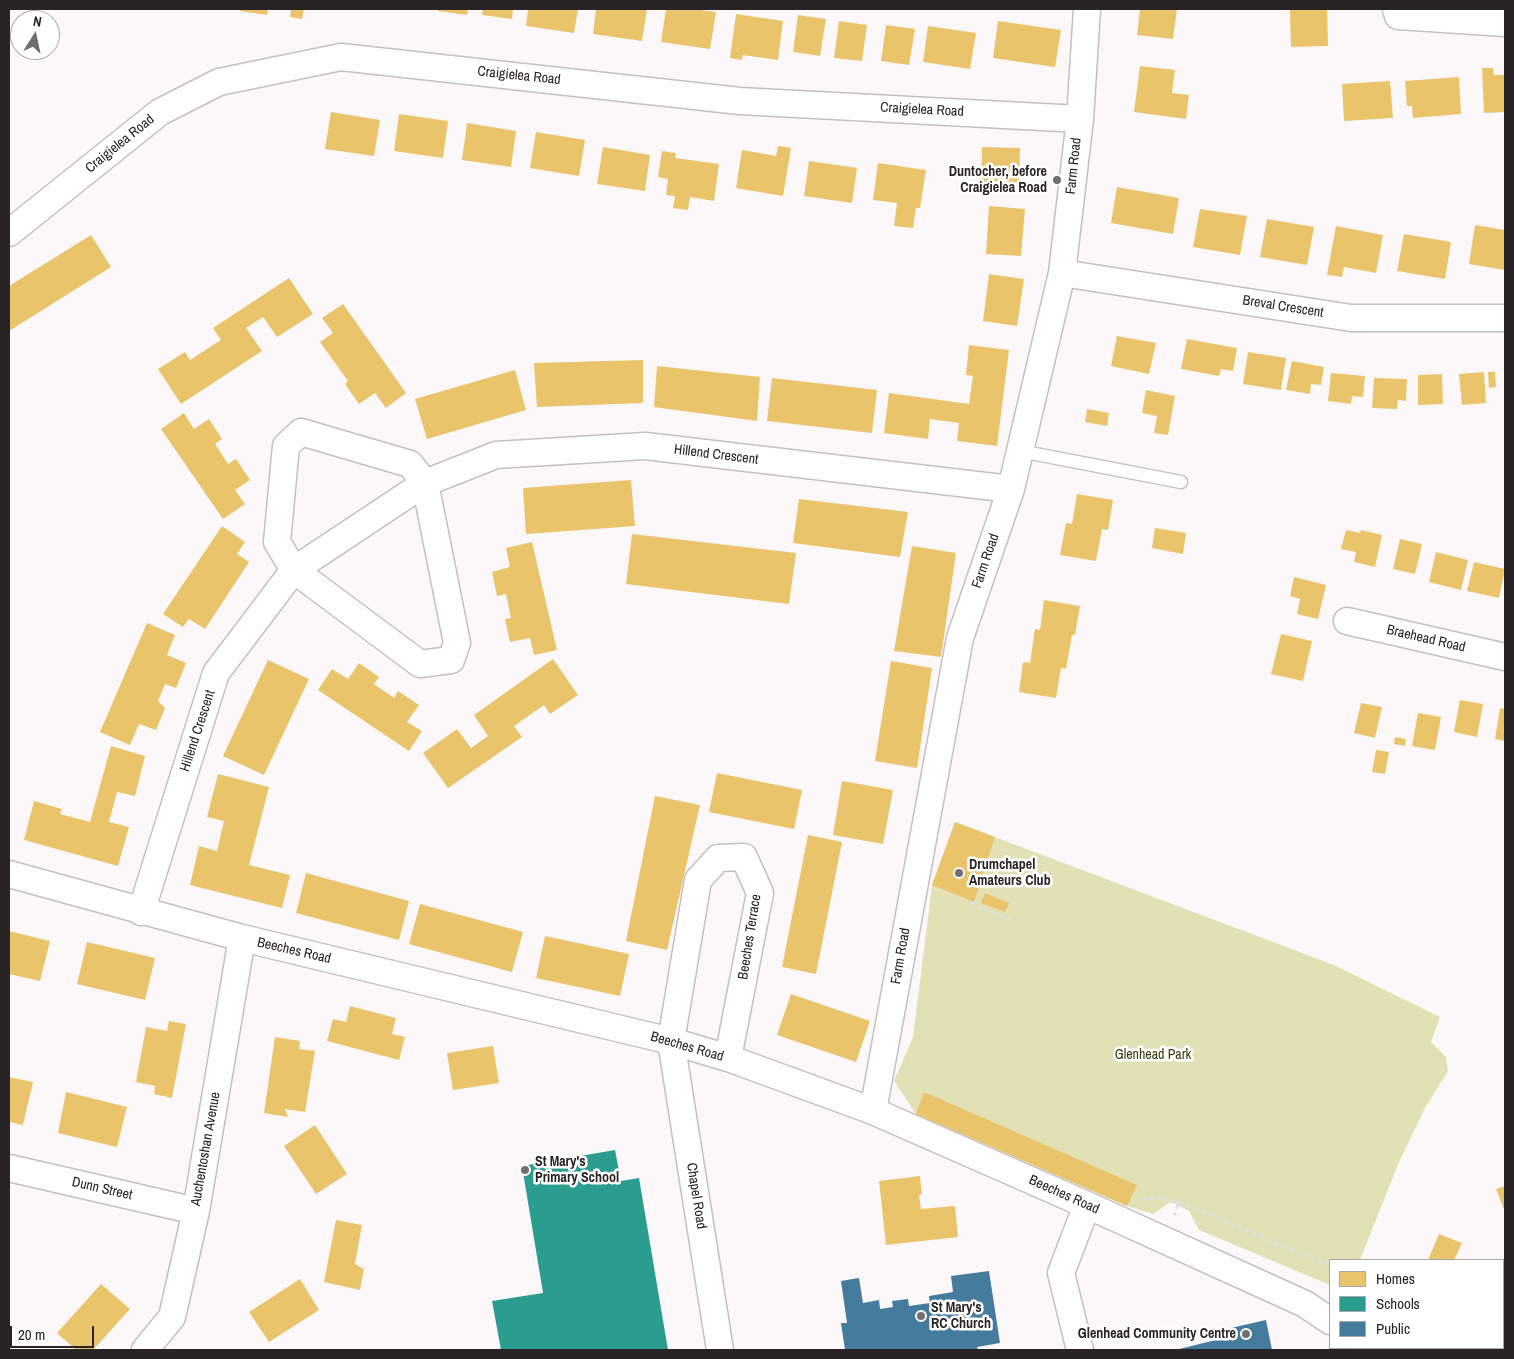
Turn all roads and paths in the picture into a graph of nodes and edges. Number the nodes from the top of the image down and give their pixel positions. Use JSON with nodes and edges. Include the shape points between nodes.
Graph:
{"nodes":[{"id":1,"x":1087,"y":9,"type":"edge"},
{"id":2,"x":1396,"y":9,"type":"edge"},
{"id":3,"x":1505,"y":23,"type":"edge"},
{"id":4,"x":1080,"y":119,"type":"junction"},
{"id":5,"x":9,"y":233,"type":"edge"},
{"id":6,"x":1062,"y":273,"type":"junction"},
{"id":7,"x":1505,"y":318,"type":"edge"},
{"id":8,"x":1020,"y":450,"type":"junction"},
{"id":9,"x":1181,"y":482,"type":"dead end"},
{"id":10,"x":425,"y":483,"type":"junction"},
{"id":11,"x":1011,"y":489,"type":"junction"},
{"id":12,"x":294,"y":570,"type":"junction"},
{"id":13,"x":1347,"y":621,"type":"dead end"},
{"id":14,"x":1505,"y":657,"type":"edge"},
{"id":15,"x":9,"y":874,"type":"edge"},
{"id":16,"x":974,"y":902,"type":"dead end"},
{"id":17,"x":141,"y":912,"type":"junction"},
{"id":18,"x":1014,"y":921,"type":"dead end"},
{"id":19,"x":242,"y":938,"type":"junction"},
{"id":20,"x":671,"y":1041,"type":"junction"},
{"id":21,"x":728,"y":1058,"type":"junction"},
{"id":22,"x":872,"y":1112,"type":"junction"},
{"id":23,"x":9,"y":1168,"type":"edge"},
{"id":24,"x":1147,"y":1198,"type":"dead end"},
{"id":25,"x":1164,"y":1199,"type":"dead end"},
{"id":26,"x":1179,"y":1202,"type":"dead end"},
{"id":27,"x":1088,"y":1205,"type":"junction"},
{"id":28,"x":196,"y":1211,"type":"junction"},
{"id":29,"x":1329,"y":1264,"type":"edge"},
{"id":30,"x":1329,"y":1320,"type":"edge"},
{"id":31,"x":145,"y":1350,"type":"edge"},
{"id":32,"x":720,"y":1350,"type":"edge"},
{"id":33,"x":1080,"y":1350,"type":"edge"}],
"edges":[{"from":1,"to":4,"type":"street","name":"Farm Road"},
{"from":2,"to":3,"type":"street","via":[[1398,16]]},
{"from":4,"to":5,"type":"street","name":"Craigielea Road","via":[[740,100],[341,57],[219,82],[160,112]]},
{"from":4,"to":6,"type":"street","name":"Farm Road"},
{"from":6,"to":7,"type":"street","name":"Breval Crescent","via":[[1352,318]]},
{"from":6,"to":8,"type":"street","name":"Farm Road"},
{"from":8,"to":9,"type":"lane"},
{"from":8,"to":11,"type":"street","name":"Farm Road"},
{"from":10,"to":11,"type":"street","name":"Hillend Crescent","via":[[496,455],[645,446]]},
{"from":10,"to":12,"type":"street","name":"Hillend Crescent"},
{"from":10,"to":12,"type":"street","via":[[410,464],[301,432],[286,446],[277,542]]},
{"from":10,"to":12,"type":"street","via":[[457,643],[450,660],[420,664]]},
{"from":11,"to":22,"type":"street","name":"Farm Road","via":[[960,638]]},
{"from":12,"to":17,"type":"street","name":"Hillend Crescent","via":[[216,673]]},
{"from":13,"to":14,"type":"street","name":"Braehead Road"},
{"from":15,"to":17,"type":"street","name":"Beeches Road"},
{"from":16,"to":18,"type":"path","via":[[973,905]]},
{"from":17,"to":19,"type":"street","name":"Beeches Road"},
{"from":19,"to":20,"type":"street","name":"Beeches Road"},
{"from":19,"to":28,"type":"street","name":"Auchentoshan Avenue"},
{"from":20,"to":21,"type":"street","name":"Beeches Road"},
{"from":20,"to":21,"type":"street","name":"Beeches Terrace","via":[[698,880],[718,858],[744,857],[760,893]]},
{"from":20,"to":32,"type":"street","name":"Chapel Road"},
{"from":21,"to":22,"type":"street","name":"Beeches Road"},
{"from":22,"to":27,"type":"street","name":"Beeches Road"},
{"from":23,"to":28,"type":"street","name":"Dunn Street"},
{"from":24,"to":25,"type":"path"},
{"from":26,"to":29,"type":"path"},
{"from":27,"to":30,"type":"street","name":"Beeches Road","via":[[1306,1304]]},
{"from":27,"to":33,"type":"street","via":[[1061,1273]]},
{"from":28,"to":31,"type":"street","name":"Auchentoshan Avenue","via":[[172,1318]]}]}
